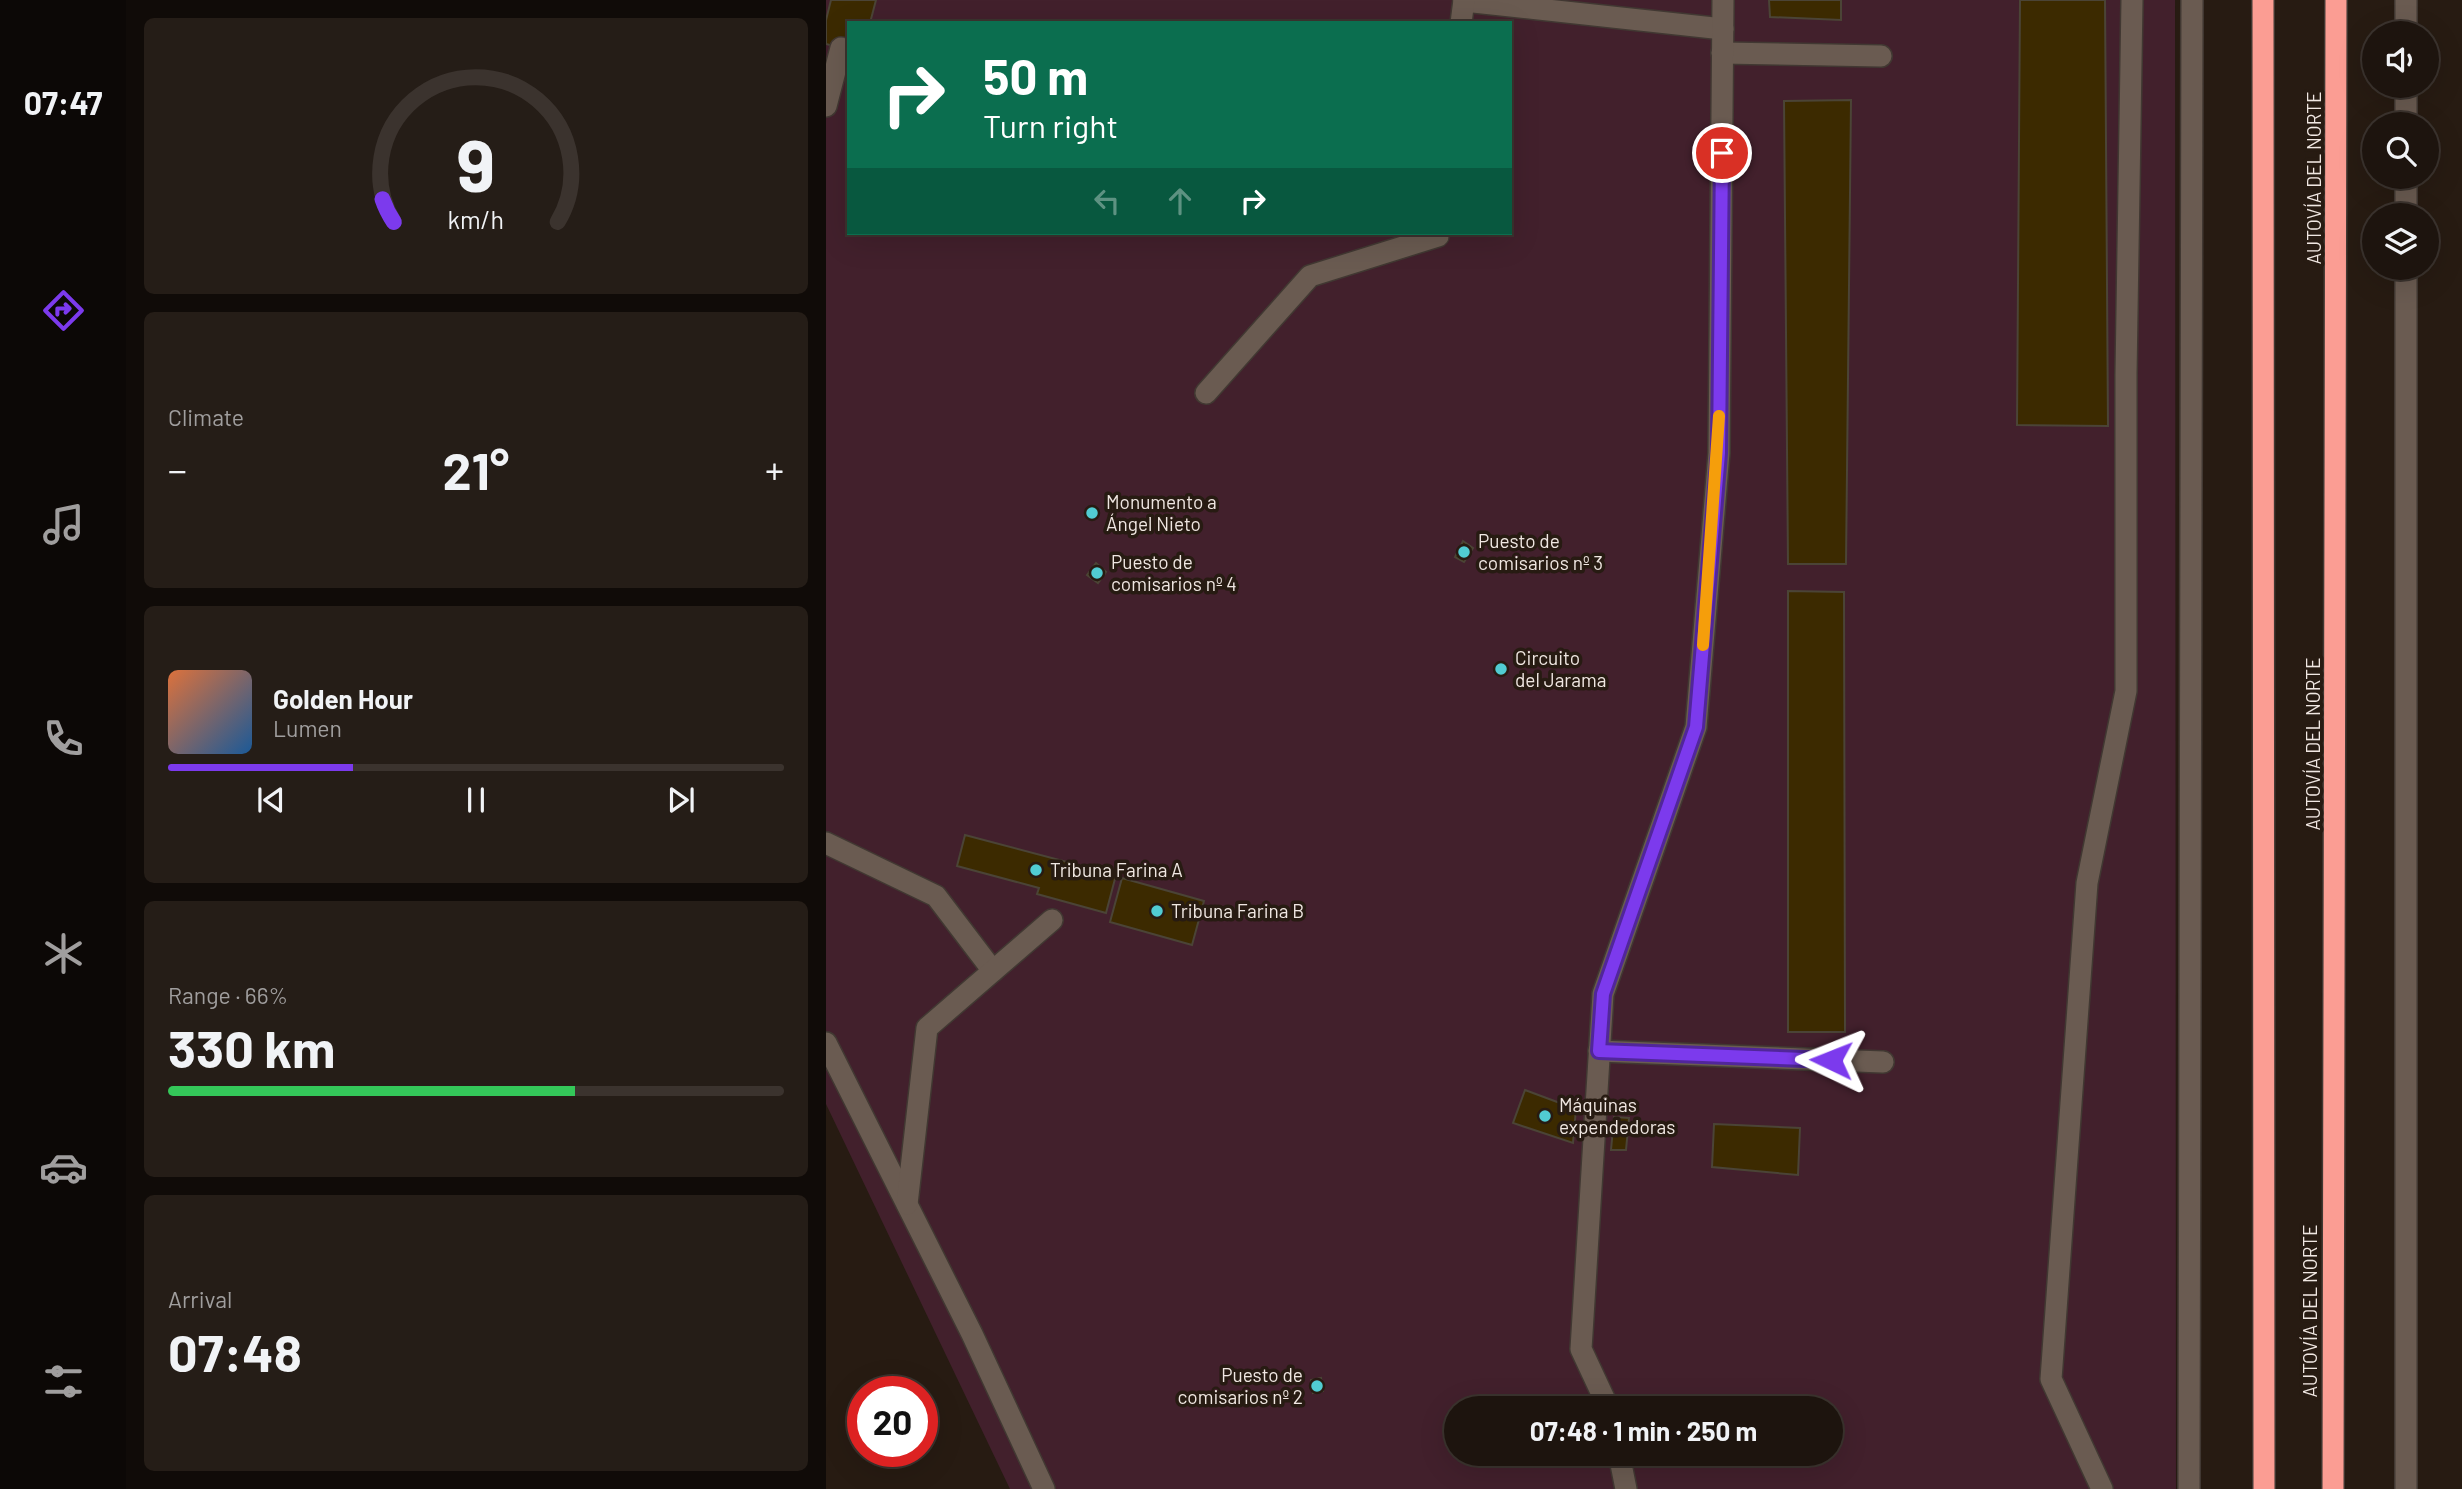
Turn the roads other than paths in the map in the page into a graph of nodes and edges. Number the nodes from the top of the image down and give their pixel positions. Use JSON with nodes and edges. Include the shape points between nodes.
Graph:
{"nodes":[{"id":1,"x":1464,"y":0,"type":"edge"},
{"id":2,"x":1723,"y":0,"type":"edge"},
{"id":3,"x":2132,"y":0,"type":"edge"},
{"id":4,"x":2192,"y":0,"type":"edge"},
{"id":5,"x":2263,"y":0,"type":"edge"},
{"id":6,"x":2336,"y":0,"type":"edge"},
{"id":7,"x":2406,"y":0,"type":"edge"},
{"id":8,"x":1461,"y":21,"type":"edge"},
{"id":9,"x":2406,"y":21,"type":"edge"},
{"id":10,"x":1723,"y":29,"type":"junction"},
{"id":11,"x":841,"y":48,"type":"dead end"},
{"id":12,"x":1723,"y":53,"type":"junction"},
{"id":13,"x":1881,"y":56,"type":"dead end"},
{"id":14,"x":826,"y":106,"type":"edge"},
{"id":15,"x":1438,"y":235,"type":"edge"},
{"id":16,"x":2406,"y":280,"type":"edge"},
{"id":17,"x":1206,"y":393,"type":"dead end"},
{"id":18,"x":826,"y":844,"type":"edge"},
{"id":19,"x":1052,"y":920,"type":"dead end"},
{"id":20,"x":993,"y":971,"type":"junction"},
{"id":21,"x":826,"y":1042,"type":"edge"},
{"id":22,"x":1599,"y":1051,"type":"junction"},
{"id":23,"x":1883,"y":1062,"type":"dead end"},
{"id":24,"x":907,"y":1204,"type":"junction"},
{"id":25,"x":1603,"y":1396,"type":"edge"},
{"id":26,"x":1621,"y":1466,"type":"edge"},
{"id":27,"x":1044,"y":1489,"type":"edge"},
{"id":28,"x":1626,"y":1489,"type":"edge"},
{"id":29,"x":2102,"y":1489,"type":"edge"},
{"id":30,"x":2189,"y":1489,"type":"edge"},
{"id":31,"x":2264,"y":1489,"type":"edge"},
{"id":32,"x":2333,"y":1489,"type":"edge"},
{"id":33,"x":2406,"y":1489,"type":"edge"}],
"edges":[{"from":1,"to":8,"type":"street"},
{"from":1,"to":10,"type":"street"},
{"from":2,"to":10,"type":"street"},
{"from":3,"to":29,"type":"street","via":[[2126,691],[2087,883],[2051,1380]]},
{"from":4,"to":30,"type":"street"},
{"from":5,"to":31,"type":"highway"},
{"from":6,"to":32,"type":"highway","name":"AUTOVÍA DEL NORTE"},
{"from":7,"to":9,"type":"street"},
{"from":10,"to":12,"type":"street"},
{"from":11,"to":14,"type":"street"},
{"from":12,"to":13,"type":"street"},
{"from":12,"to":22,"type":"street","via":[[1719,453],[1696,727],[1603,994]]},
{"from":15,"to":17,"type":"street","via":[[1310,276]]},
{"from":16,"to":33,"type":"street"},
{"from":18,"to":20,"type":"street","via":[[936,895]]},
{"from":19,"to":20,"type":"street"},
{"from":20,"to":24,"type":"street","via":[[927,1028]]},
{"from":21,"to":24,"type":"street"},
{"from":22,"to":23,"type":"street"},
{"from":22,"to":25,"type":"street","via":[[1581,1349]]},
{"from":24,"to":27,"type":"street"},
{"from":26,"to":28,"type":"street"}]}
